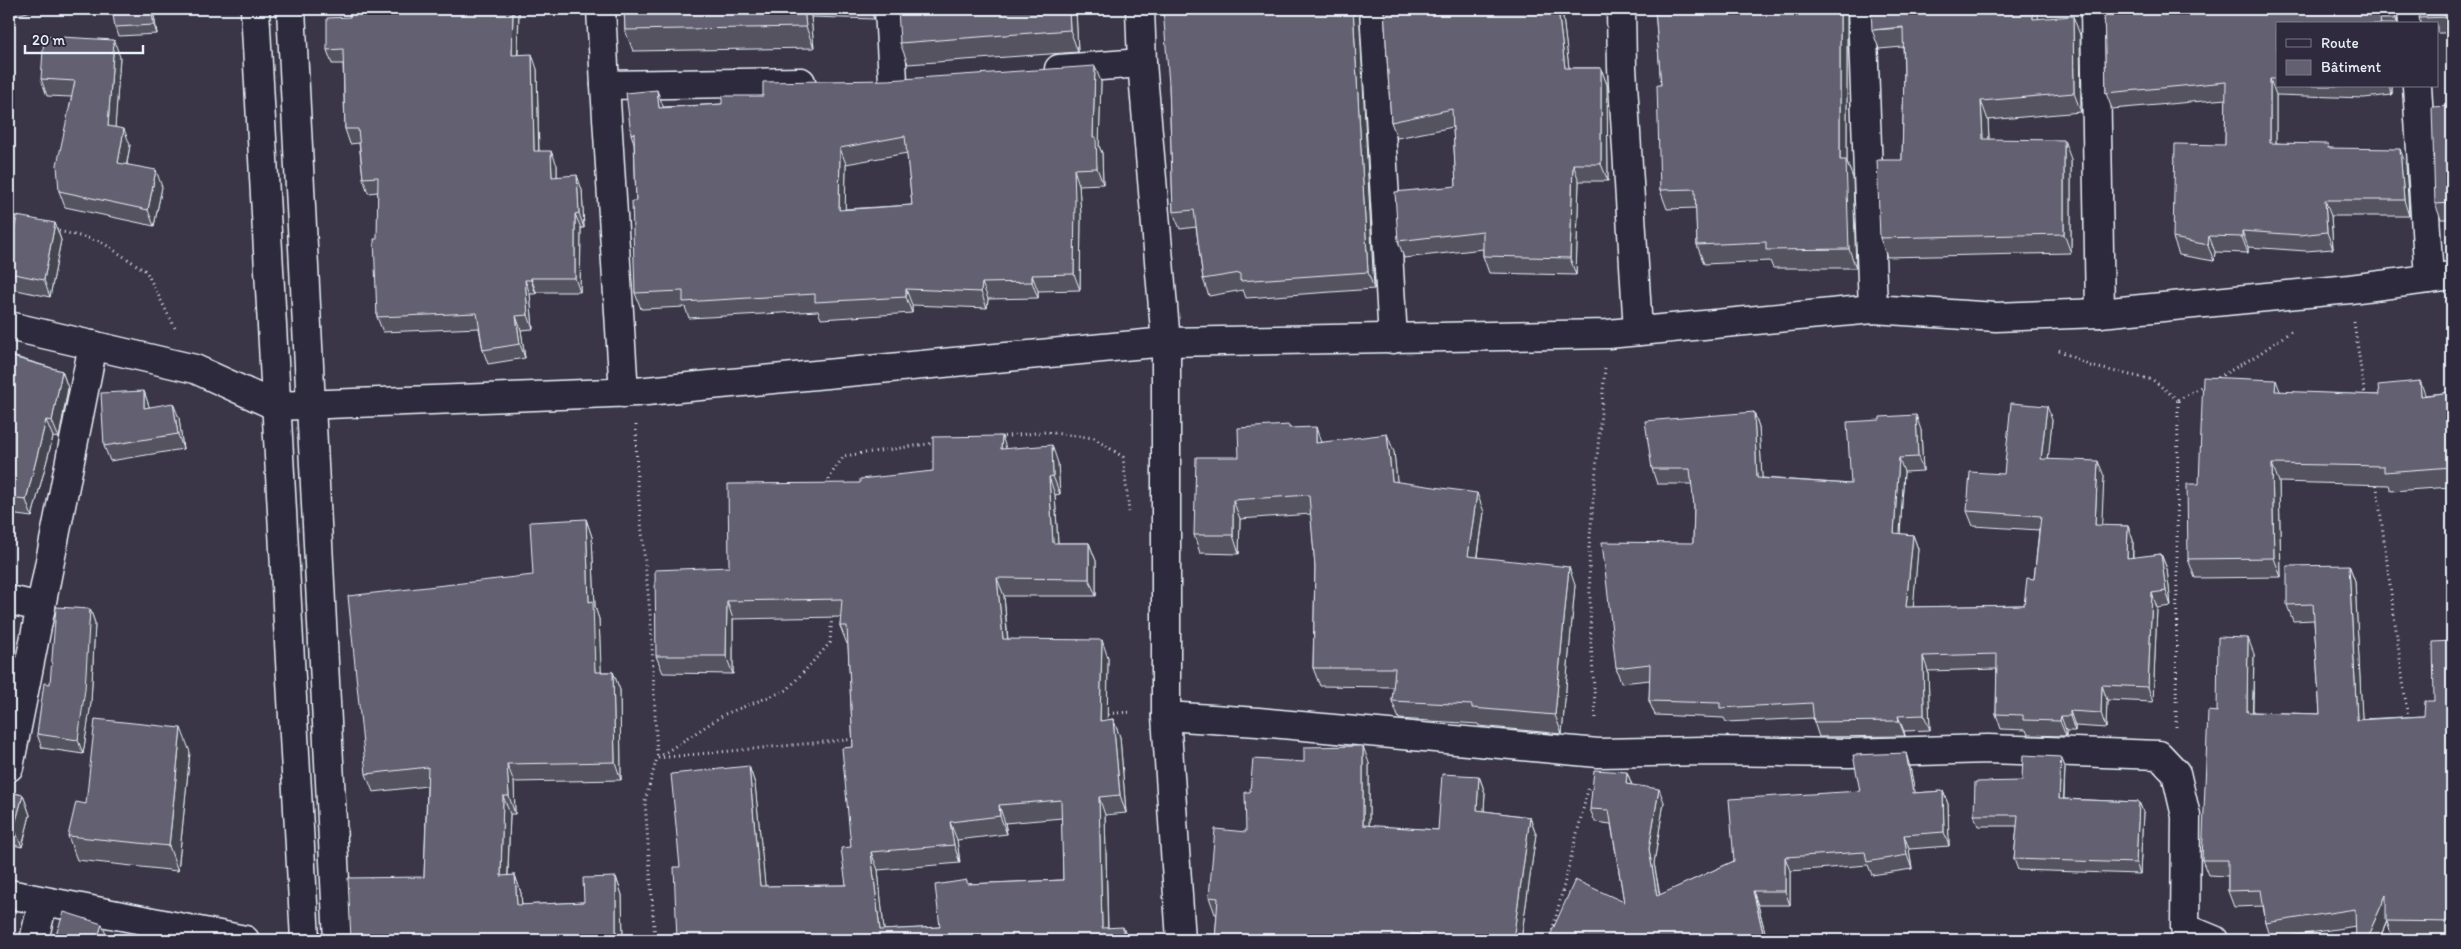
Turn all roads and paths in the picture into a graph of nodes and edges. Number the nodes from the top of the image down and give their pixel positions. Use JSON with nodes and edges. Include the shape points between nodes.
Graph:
{"nodes":[{"id":1,"x":255,"y":9,"type":"edge"},
{"id":2,"x":291,"y":9,"type":"edge"},
{"id":3,"x":601,"y":9,"type":"edge"},
{"id":4,"x":889,"y":9,"type":"edge"},
{"id":5,"x":1140,"y":9,"type":"edge"},
{"id":6,"x":1374,"y":9,"type":"edge"},
{"id":7,"x":1621,"y":9,"type":"edge"},
{"id":8,"x":1862,"y":9,"type":"edge"},
{"id":9,"x":2095,"y":9,"type":"edge"},
{"id":10,"x":2412,"y":9,"type":"edge"},
{"id":11,"x":2413,"y":22,"type":"edge"},
{"id":12,"x":1142,"y":63,"type":"junction"},
{"id":13,"x":1033,"y":71,"type":"edge"},
{"id":14,"x":864,"y":81,"type":"edge"},
{"id":15,"x":824,"y":82,"type":"edge"},
{"id":16,"x":605,"y":85,"type":"junction"},
{"id":17,"x":2417,"y":88,"type":"edge"},
{"id":18,"x":9,"y":197,"type":"edge"},
{"id":19,"x":26,"y":224,"type":"edge"},
{"id":20,"x":44,"y":228,"type":"edge"},
{"id":21,"x":2441,"y":278,"type":"edge"},
{"id":22,"x":2350,"y":289,"type":"junction"},
{"id":23,"x":1873,"y":309,"type":"junction"},
{"id":24,"x":2100,"y":313,"type":"junction"},
{"id":25,"x":9,"y":326,"type":"edge"},
{"id":26,"x":2295,"y":328,"type":"dead end"},
{"id":27,"x":1638,"y":331,"type":"junction"},
{"id":28,"x":1608,"y":334,"type":"junction"},
{"id":29,"x":1393,"y":338,"type":"junction"},
{"id":30,"x":1166,"y":342,"type":"junction"},
{"id":31,"x":93,"y":346,"type":"junction"},
{"id":32,"x":2056,"y":348,"type":"dead end"},
{"id":33,"x":195,"y":369,"type":"junction"},
{"id":34,"x":630,"y":393,"type":"junction"},
{"id":35,"x":2178,"y":400,"type":"junction"},
{"id":36,"x":311,"y":404,"type":"junction"},
{"id":37,"x":276,"y":406,"type":"junction"},
{"id":38,"x":2366,"y":407,"type":"edge"},
{"id":39,"x":996,"y":437,"type":"edge"},
{"id":40,"x":938,"y":442,"type":"edge"},
{"id":41,"x":2375,"y":476,"type":"edge"},
{"id":42,"x":829,"y":486,"type":"edge"},
{"id":43,"x":1130,"y":515,"type":"dead end"},
{"id":44,"x":9,"y":600,"type":"edge"},
{"id":45,"x":41,"y":608,"type":"junction"},
{"id":46,"x":832,"y":608,"type":"edge"},
{"id":47,"x":323,"y":646,"type":"junction"},
{"id":48,"x":290,"y":649,"type":"junction"},
{"id":49,"x":1093,"y":716,"type":"edge"},
{"id":50,"x":1166,"y":716,"type":"junction"},
{"id":51,"x":2408,"y":722,"type":"edge"},
{"id":52,"x":860,"y":739,"type":"edge"},
{"id":53,"x":1598,"y":753,"type":"junction"},
{"id":54,"x":2159,"y":755,"type":"junction"},
{"id":55,"x":657,"y":758,"type":"junction"},
{"id":56,"x":9,"y":767,"type":"edge"},
{"id":57,"x":9,"y":894,"type":"edge"},
{"id":58,"x":43,"y":902,"type":"junction"},
{"id":59,"x":2185,"y":934,"type":"edge"},
{"id":60,"x":34,"y":940,"type":"edge"},
{"id":61,"x":245,"y":940,"type":"edge"},
{"id":62,"x":305,"y":940,"type":"edge"},
{"id":63,"x":338,"y":940,"type":"edge"},
{"id":64,"x":655,"y":940,"type":"edge"},
{"id":65,"x":1181,"y":940,"type":"edge"},
{"id":66,"x":1550,"y":940,"type":"edge"},
{"id":67,"x":2214,"y":940,"type":"edge"}],
"edges":[{"from":1,"to":37,"type":"street"},
{"from":2,"to":36,"type":"street"},
{"from":3,"to":16,"type":"street"},
{"from":4,"to":14,"type":"street","via":[[903,80]]},
{"from":5,"to":12,"type":"street"},
{"from":6,"to":29,"type":"street"},
{"from":7,"to":27,"type":"street"},
{"from":8,"to":23,"type":"street"},
{"from":9,"to":24,"type":"street"},
{"from":10,"to":11,"type":"street"},
{"from":12,"to":13,"type":"street"},
{"from":12,"to":30,"type":"street"},
{"from":15,"to":16,"type":"street"},
{"from":16,"to":34,"type":"street"},
{"from":17,"to":21,"type":"street"},
{"from":18,"to":19,"type":"path","via":[[16,221]]},
{"from":20,"to":33,"type":"path","via":[[100,241],[146,271]]},
{"from":21,"to":22,"type":"street"},
{"from":22,"to":24,"type":"street"},
{"from":22,"to":38,"type":"path"},
{"from":23,"to":24,"type":"street","via":[[1996,317]]},
{"from":23,"to":27,"type":"street"},
{"from":25,"to":31,"type":"street"},
{"from":26,"to":35,"type":"path","via":[[2256,356]]},
{"from":27,"to":28,"type":"street"},
{"from":28,"to":29,"type":"street"},
{"from":28,"to":53,"type":"path","via":[[1589,548]]},
{"from":29,"to":30,"type":"street"},
{"from":30,"to":34,"type":"street"},
{"from":30,"to":50,"type":"street"},
{"from":31,"to":33,"type":"street"},
{"from":31,"to":45,"type":"street"},
{"from":32,"to":35,"type":"path","via":[[2090,366],[2153,380]]},
{"from":33,"to":37,"type":"street"},
{"from":34,"to":36,"type":"street"},
{"from":34,"to":55,"type":"path","via":[[651,623]]},
{"from":35,"to":54,"type":"path","via":[[2176,752]]},
{"from":36,"to":37,"type":"street"},
{"from":36,"to":47,"type":"street"},
{"from":37,"to":48,"type":"street"},
{"from":39,"to":43,"type":"path","via":[[1045,432],[1094,438],[1123,457]]},
{"from":40,"to":42,"type":"path","via":[[844,456],[829,477]]},
{"from":41,"to":51,"type":"path"},
{"from":44,"to":45,"type":"street"},
{"from":45,"to":56,"type":"street"},
{"from":46,"to":55,"type":"path","via":[[830,642],[787,690],[725,714]]},
{"from":47,"to":48,"type":"street"},
{"from":47,"to":63,"type":"street"},
{"from":48,"to":62,"type":"street"},
{"from":49,"to":50,"type":"path","via":[[1122,711]]},
{"from":50,"to":53,"type":"street"},
{"from":50,"to":65,"type":"street"},
{"from":52,"to":55,"type":"path"},
{"from":53,"to":54,"type":"street","via":[[1704,750],[1850,753],[1988,748]]},
{"from":53,"to":66,"type":"path"},
{"from":54,"to":59,"type":"street","via":[[2176,773],[2186,816]]},
{"from":55,"to":64,"type":"path","via":[[645,801]]},
{"from":57,"to":58,"type":"street"},
{"from":58,"to":60,"type":"street"},
{"from":58,"to":61,"type":"street"},
{"from":59,"to":67,"type":"street"}]}
